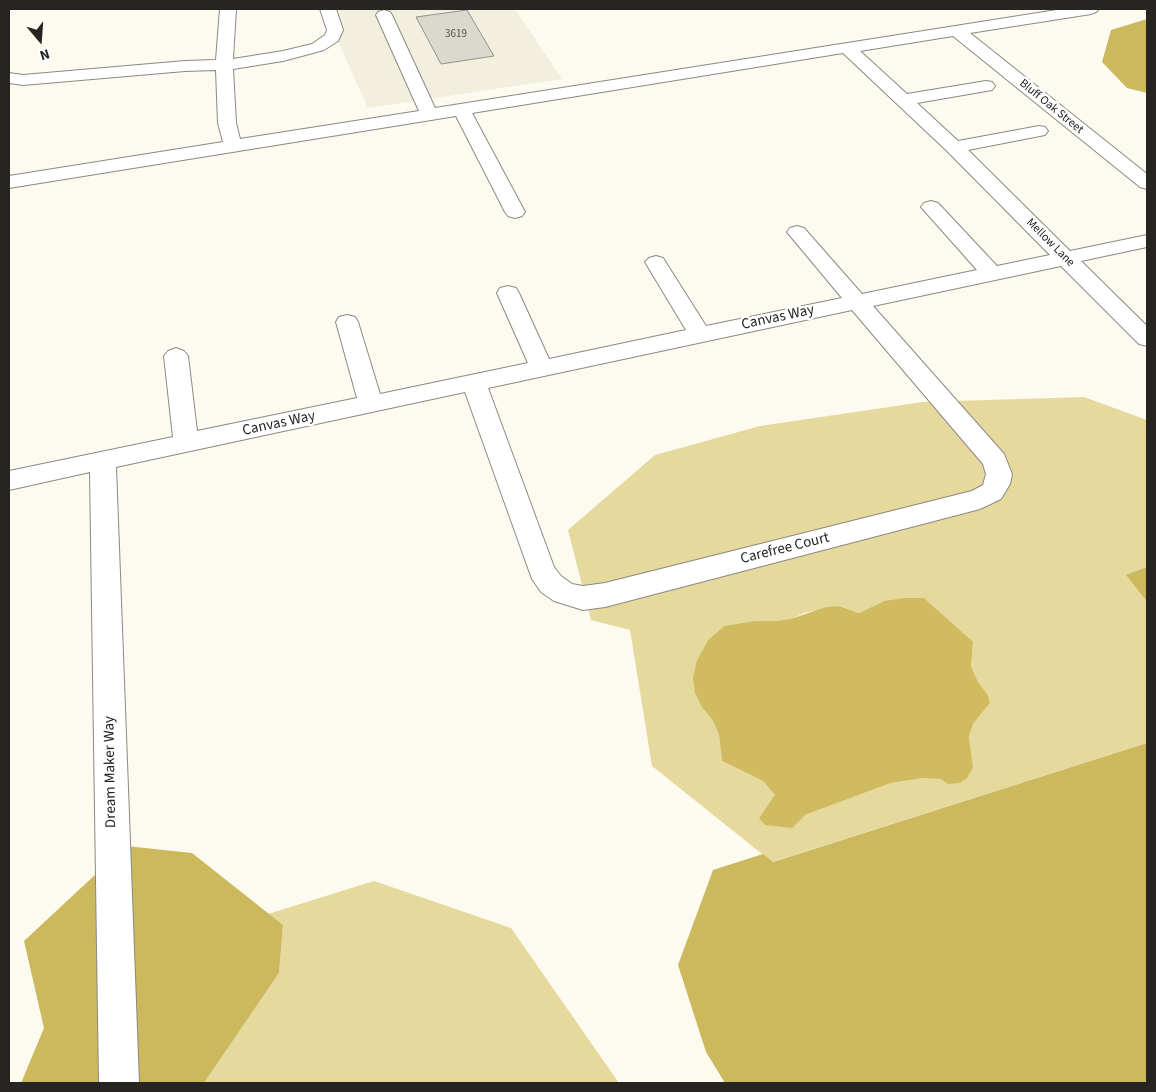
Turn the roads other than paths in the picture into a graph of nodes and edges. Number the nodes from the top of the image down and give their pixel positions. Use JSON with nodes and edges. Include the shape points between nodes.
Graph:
{"nodes":[{"id":1,"x":228,"y":9,"type":"edge"},
{"id":2,"x":328,"y":9,"type":"edge"},
{"id":3,"x":1092,"y":9,"type":"edge"},
{"id":4,"x":384,"y":15,"type":"dead end"},
{"id":5,"x":956,"y":30,"type":"junction"},
{"id":6,"x":847,"y":48,"type":"junction"},
{"id":7,"x":224,"y":65,"type":"junction"},
{"id":8,"x":9,"y":78,"type":"edge"},
{"id":9,"x":986,"y":86,"type":"dead end"},
{"id":10,"x":902,"y":100,"type":"junction"},
{"id":11,"x":460,"y":109,"type":"junction"},
{"id":12,"x":429,"y":114,"type":"junction"},
{"id":13,"x":1039,"y":132,"type":"dead end"},
{"id":14,"x":233,"y":146,"type":"junction"},
{"id":15,"x":954,"y":146,"type":"junction"},
{"id":16,"x":9,"y":182,"type":"edge"},
{"id":17,"x":1147,"y":183,"type":"edge"},
{"id":18,"x":931,"y":207,"type":"dead end"},
{"id":19,"x":515,"y":212,"type":"dead end"},
{"id":20,"x":798,"y":232,"type":"dead end"},
{"id":21,"x":1147,"y":240,"type":"edge"},
{"id":22,"x":1064,"y":257,"type":"junction"},
{"id":23,"x":656,"y":262,"type":"dead end"},
{"id":24,"x":992,"y":273,"type":"junction"},
{"id":25,"x":508,"y":293,"type":"dead end"},
{"id":26,"x":855,"y":301,"type":"junction"},
{"id":27,"x":347,"y":322,"type":"dead end"},
{"id":28,"x":700,"y":335,"type":"junction"},
{"id":29,"x":1147,"y":339,"type":"edge"},
{"id":30,"x":176,"y":356,"type":"dead end"},
{"id":31,"x":542,"y":368,"type":"junction"},
{"id":32,"x":474,"y":383,"type":"junction"},
{"id":33,"x":371,"y":404,"type":"junction"},
{"id":34,"x":186,"y":443,"type":"junction"},
{"id":35,"x":103,"y":460,"type":"junction"},
{"id":36,"x":9,"y":480,"type":"edge"},
{"id":37,"x":119,"y":1083,"type":"edge"}],
"edges":[{"from":1,"to":7,"type":"street"},
{"from":2,"to":7,"type":"street","via":[[335,30],[332,38],[318,47]]},
{"from":3,"to":5,"type":"street"},
{"from":4,"to":12,"type":"street"},
{"from":5,"to":6,"type":"street"},
{"from":5,"to":17,"type":"street","name":"Bluff Oak Street"},
{"from":6,"to":10,"type":"street","name":"Mellow Lane"},
{"from":6,"to":11,"type":"street"},
{"from":7,"to":8,"type":"street","via":[[23,80]]},
{"from":7,"to":14,"type":"street","via":[[227,123]]},
{"from":9,"to":10,"type":"street"},
{"from":10,"to":15,"type":"street","name":"Mellow Lane"},
{"from":11,"to":12,"type":"street"},
{"from":11,"to":19,"type":"street"},
{"from":12,"to":14,"type":"street"},
{"from":13,"to":15,"type":"street"},
{"from":14,"to":16,"type":"street"},
{"from":15,"to":22,"type":"street","name":"Mellow Lane"},
{"from":18,"to":24,"type":"street"},
{"from":20,"to":26,"type":"street"},
{"from":21,"to":22,"type":"street","name":"Canvas Way"},
{"from":22,"to":24,"type":"street","name":"Canvas Way"},
{"from":22,"to":29,"type":"street","name":"Mellow Lane"},
{"from":23,"to":28,"type":"street"},
{"from":24,"to":26,"type":"street","name":"Canvas Way"},
{"from":25,"to":31,"type":"street"},
{"from":26,"to":28,"type":"street","name":"Canvas Way"},
{"from":26,"to":32,"type":"street","name":"Carefree Court","via":[[994,461],[999,474],[992,492],[980,499],[583,598],[564,593],[542,570]]},
{"from":27,"to":33,"type":"street"},
{"from":28,"to":31,"type":"street","name":"Canvas Way"},
{"from":30,"to":34,"type":"street"},
{"from":31,"to":32,"type":"street","name":"Canvas Way"},
{"from":32,"to":33,"type":"street","name":"Canvas Way"},
{"from":33,"to":34,"type":"street","name":"Canvas Way"},
{"from":34,"to":35,"type":"street","name":"Canvas Way"},
{"from":35,"to":36,"type":"street","name":"Canvas Way"},
{"from":35,"to":37,"type":"street","name":"Dream Maker Way"}]}
